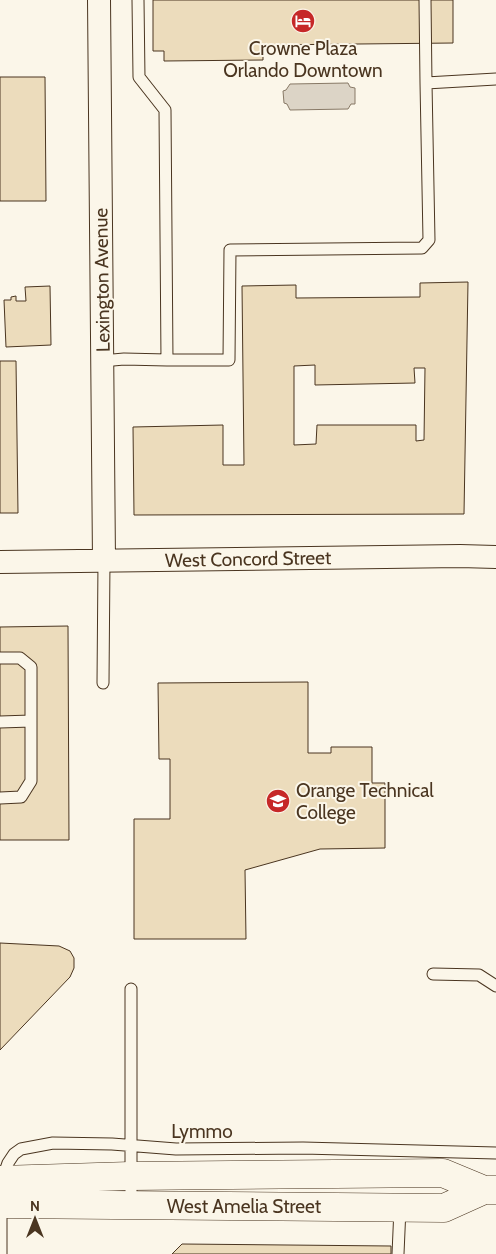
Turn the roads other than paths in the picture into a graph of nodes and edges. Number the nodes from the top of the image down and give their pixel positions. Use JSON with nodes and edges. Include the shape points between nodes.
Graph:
{"nodes":[{"id":1,"x":99,"y":0,"type":"edge"},
{"id":2,"x":138,"y":0,"type":"edge"},
{"id":3,"x":425,"y":0,"type":"edge"},
{"id":4,"x":496,"y":79,"type":"edge"},
{"id":5,"x":426,"y":86,"type":"junction"},
{"id":6,"x":167,"y":360,"type":"junction"},
{"id":7,"x":102,"y":361,"type":"junction"},
{"id":8,"x":496,"y":557,"type":"edge"},
{"id":9,"x":104,"y":561,"type":"junction"},
{"id":10,"x":0,"y":562,"type":"edge"},
{"id":11,"x":0,"y":658,"type":"edge"},
{"id":12,"x":103,"y":683,"type":"dead end"},
{"id":13,"x":31,"y":721,"type":"junction"},
{"id":14,"x":0,"y":722,"type":"edge"},
{"id":15,"x":0,"y":798,"type":"edge"},
{"id":16,"x":433,"y":974,"type":"dead end"},
{"id":17,"x":496,"y":986,"type":"edge"},
{"id":18,"x":131,"y":989,"type":"dead end"},
{"id":19,"x":131,"y":1146,"type":"junction"},
{"id":20,"x":496,"y":1153,"type":"edge"},
{"id":21,"x":130,"y":1176,"type":"junction"},
{"id":22,"x":2,"y":1181,"type":"edge"},
{"id":23,"x":490,"y":1190,"type":"edge"},
{"id":24,"x":131,"y":1206,"type":"junction"},
{"id":25,"x":400,"y":1208,"type":"junction"},
{"id":26,"x":1,"y":1254,"type":"edge"},
{"id":27,"x":398,"y":1254,"type":"edge"}],
"edges":[{"from":1,"to":7,"type":"street","name":"Lexington Avenue"},
{"from":2,"to":6,"type":"lane","via":[[139,77],[165,110]]},
{"from":3,"to":5,"type":"lane"},
{"from":4,"to":5,"type":"lane"},
{"from":5,"to":6,"type":"lane","via":[[429,240],[422,248],[230,250],[229,360]]},
{"from":6,"to":7,"type":"lane"},
{"from":7,"to":9,"type":"street","name":"Lexington Avenue"},
{"from":8,"to":9,"type":"street","name":"West Concord Street"},
{"from":9,"to":10,"type":"street","name":"West Concord Street"},
{"from":9,"to":12,"type":"lane"},
{"from":11,"to":13,"type":"lane","via":[[20,658],[31,667]]},
{"from":13,"to":14,"type":"lane"},
{"from":13,"to":15,"type":"lane","via":[[31,781],[21,797]]},
{"from":16,"to":17,"type":"lane","via":[[480,974]]},
{"from":18,"to":19,"type":"lane"},
{"from":19,"to":20,"type":"lane","name":"Lymmo"},
{"from":19,"to":21,"type":"lane"},
{"from":19,"to":22,"type":"lane","name":"Lymmo","via":[[53,1143],[21,1149]]},
{"from":21,"to":22,"type":"street","name":"West Amelia Street"},
{"from":21,"to":23,"type":"street","name":"West Amelia Street","via":[[443,1173]]},
{"from":21,"to":24,"type":"lane"},
{"from":22,"to":24,"type":"street","name":"West Amelia Street"},
{"from":22,"to":26,"type":"lane"},
{"from":23,"to":25,"type":"street","name":"West Amelia Street","via":[[444,1208]]},
{"from":24,"to":25,"type":"street","name":"West Amelia Street"},
{"from":25,"to":27,"type":"lane"}]}
